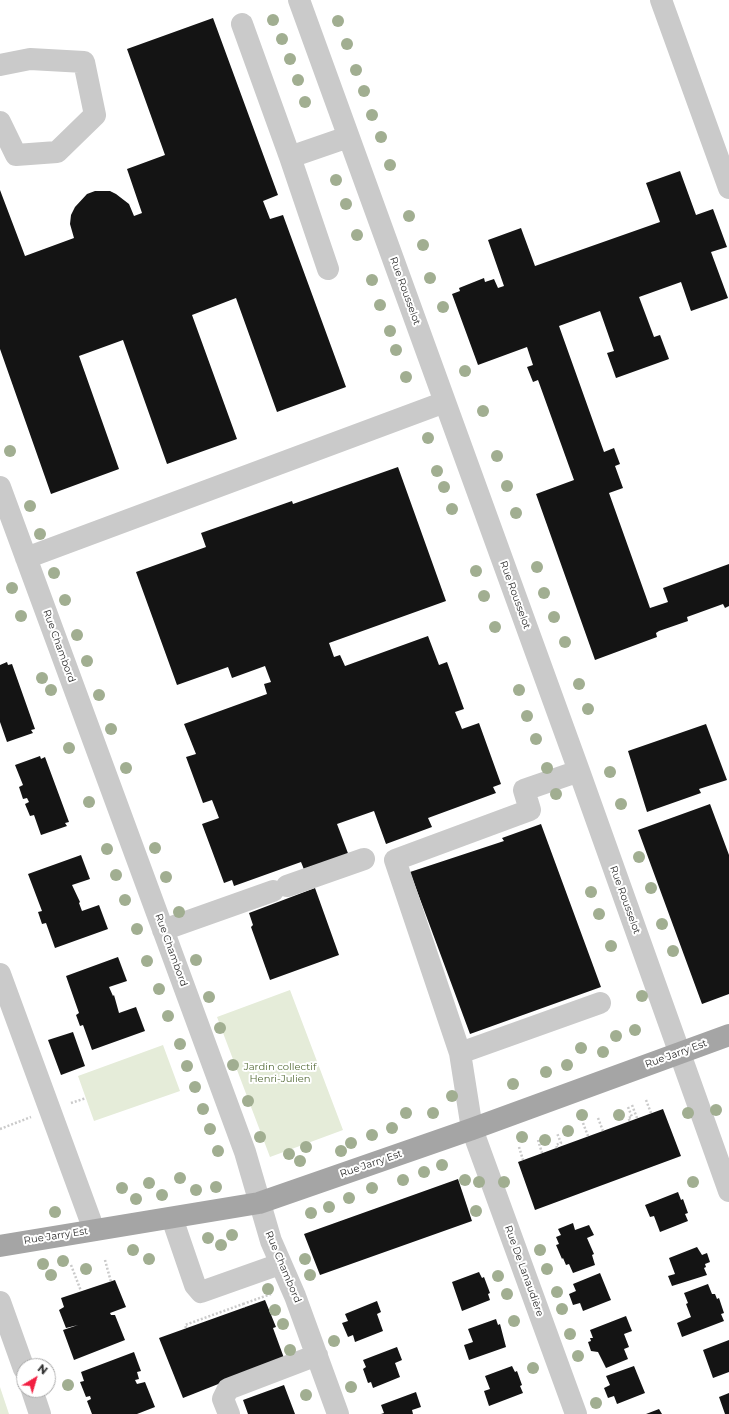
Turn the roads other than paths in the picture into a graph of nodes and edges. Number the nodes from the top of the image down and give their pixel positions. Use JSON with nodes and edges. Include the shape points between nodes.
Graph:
{"nodes":[{"id":1,"x":299,"y":0,"type":"edge"},
{"id":2,"x":661,"y":0,"type":"edge"},
{"id":3,"x":242,"y":24,"type":"dead end"},
{"id":4,"x":0,"y":65,"type":"edge"},
{"id":5,"x":0,"y":122,"type":"edge"},
{"id":6,"x":348,"y":137,"type":"junction"},
{"id":7,"x":290,"y":157,"type":"junction"},
{"id":8,"x":729,"y":188,"type":"edge"},
{"id":9,"x":328,"y":269,"type":"dead end"},
{"id":10,"x":445,"y":402,"type":"junction"},
{"id":11,"x":0,"y":487,"type":"edge"},
{"id":12,"x":26,"y":558,"type":"junction"},
{"id":13,"x":579,"y":771,"type":"junction"},
{"id":14,"x":364,"y":859,"type":"dead end"},
{"id":15,"x":163,"y":930,"type":"junction"},
{"id":16,"x":0,"y":974,"type":"edge"},
{"id":17,"x":600,"y":1003,"type":"dead end"},
{"id":18,"x":729,"y":1035,"type":"edge"},
{"id":19,"x":680,"y":1052,"type":"junction"},
{"id":20,"x":460,"y":1053,"type":"junction"},
{"id":21,"x":472,"y":1129,"type":"junction"},
{"id":22,"x":729,"y":1191,"type":"edge"},
{"id":23,"x":259,"y":1203,"type":"junction"},
{"id":24,"x":172,"y":1218,"type":"junction"},
{"id":25,"x":94,"y":1230,"type":"junction"},
{"id":26,"x":0,"y":1246,"type":"edge"},
{"id":27,"x":280,"y":1264,"type":"junction"},
{"id":28,"x":0,"y":1302,"type":"edge"},
{"id":29,"x":317,"y":1355,"type":"junction"},
{"id":30,"x":20,"y":1358,"type":"edge"},
{"id":31,"x":35,"y":1398,"type":"edge"},
{"id":32,"x":40,"y":1414,"type":"edge"},
{"id":33,"x":229,"y":1414,"type":"edge"},
{"id":34,"x":338,"y":1414,"type":"edge"},
{"id":35,"x":576,"y":1414,"type":"edge"}],
"edges":[{"from":1,"to":6,"type":"street","name":"Rue Rousselot"},
{"from":2,"to":8,"type":"street"},
{"from":3,"to":7,"type":"street"},
{"from":4,"to":5,"type":"street","via":[[30,59],[84,62],[95,115],[57,152],[16,155]]},
{"from":6,"to":7,"type":"street"},
{"from":6,"to":10,"type":"street","name":"Rue Rousselot"},
{"from":7,"to":9,"type":"street"},
{"from":10,"to":12,"type":"street"},
{"from":10,"to":13,"type":"street","name":"Rue Rousselot"},
{"from":11,"to":12,"type":"street","name":"Rue Chambord"},
{"from":12,"to":15,"type":"street","name":"Rue Chambord"},
{"from":13,"to":19,"type":"street","name":"Rue Rousselot"},
{"from":13,"to":20,"type":"street","name":"Rue De Lanaudière","via":[[524,790],[530,810],[395,860]]},
{"from":14,"to":15,"type":"street"},
{"from":15,"to":23,"type":"street","name":"Rue Chambord","via":[[247,1157]]},
{"from":16,"to":25,"type":"street"},
{"from":17,"to":20,"type":"street"},
{"from":18,"to":19,"type":"main road","name":"Rue Jarry Est"},
{"from":19,"to":21,"type":"main road","name":"Rue Jarry Est"},
{"from":19,"to":22,"type":"street","name":"Rue Rousselot"},
{"from":20,"to":21,"type":"street","name":"Rue De Lanaudière"},
{"from":21,"to":23,"type":"main road","name":"Rue Jarry Est"},
{"from":21,"to":35,"type":"street","name":"Rue De Lanaudière"},
{"from":23,"to":24,"type":"main road","name":"Rue Jarry Est"},
{"from":23,"to":27,"type":"street","name":"Rue Chambord"},
{"from":24,"to":25,"type":"main road","name":"Rue Jarry Est"},
{"from":24,"to":27,"type":"street","via":[[195,1285],[201,1292]]},
{"from":25,"to":26,"type":"main road","name":"Rue Jarry Est"},
{"from":27,"to":29,"type":"street","name":"Rue Chambord"},
{"from":28,"to":30,"type":"street"},
{"from":29,"to":33,"type":"street","via":[[228,1389],[223,1399]]},
{"from":29,"to":34,"type":"street","name":"Rue Chambord"},
{"from":31,"to":32,"type":"street"}]}
